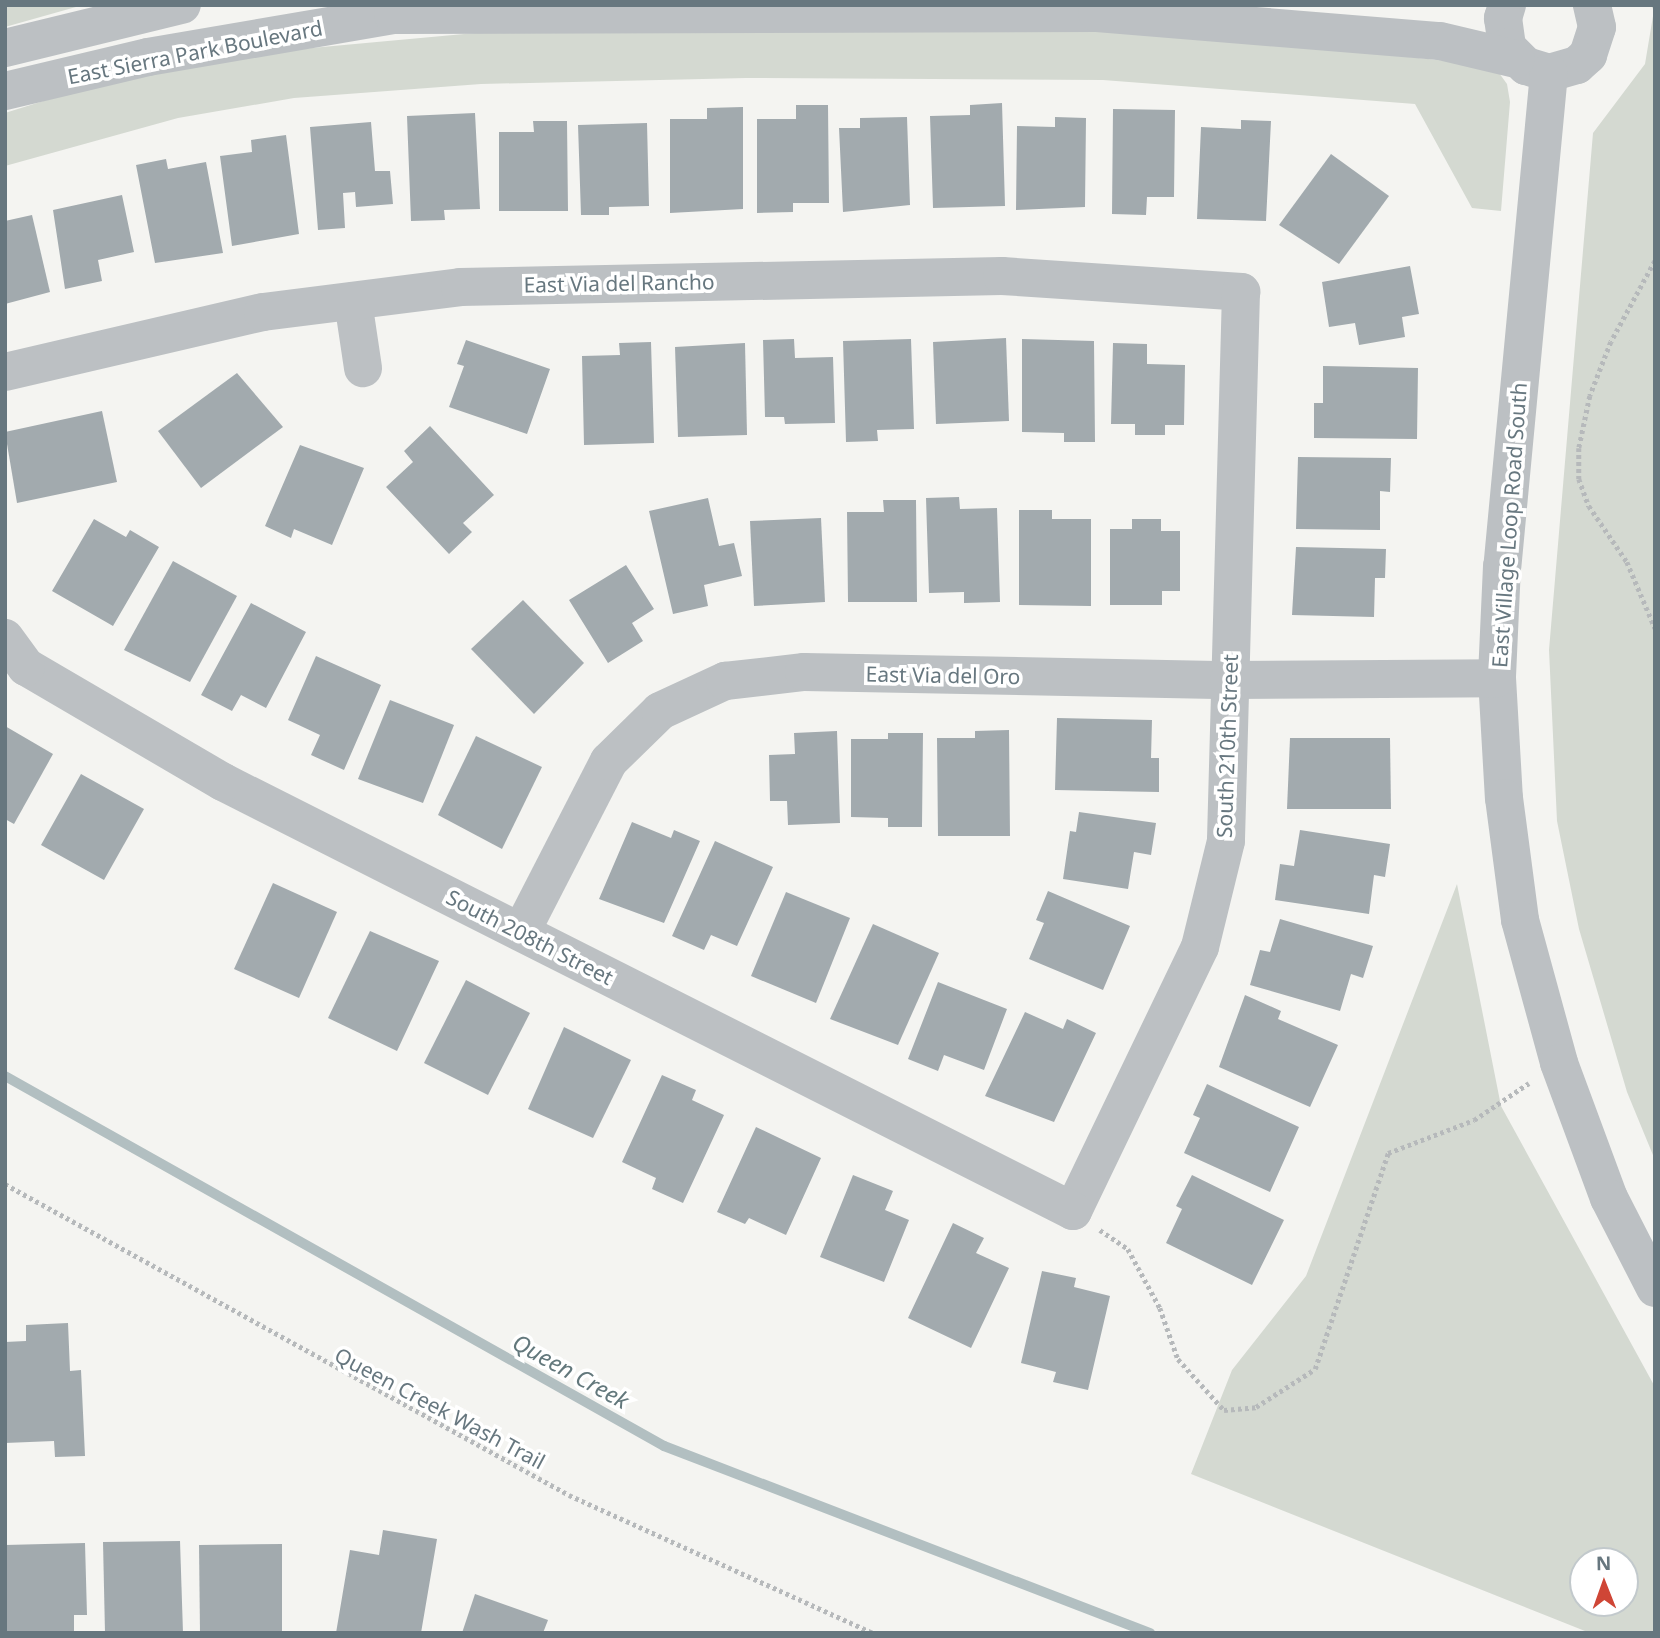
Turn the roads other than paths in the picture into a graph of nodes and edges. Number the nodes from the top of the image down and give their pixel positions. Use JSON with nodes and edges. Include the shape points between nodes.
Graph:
{"nodes":[{"id":1,"x":182,"y":5,"type":"edge"},
{"id":2,"x":1507,"y":5,"type":"edge"},
{"id":3,"x":1592,"y":5,"type":"edge"},
{"id":4,"x":682,"y":9,"type":"edge"},
{"id":5,"x":730,"y":9,"type":"edge"},
{"id":6,"x":5,"y":48,"type":"edge"},
{"id":7,"x":1532,"y":66,"type":"junction"},
{"id":8,"x":5,"y":91,"type":"edge"},
{"id":9,"x":1241,"y":292,"type":"joint"},
{"id":10,"x":353,"y":301,"type":"junction"},
{"id":11,"x":363,"y":368,"type":"dead end"},
{"id":12,"x":5,"y":372,"type":"edge"},
{"id":13,"x":5,"y":638,"type":"edge"},
{"id":14,"x":1497,"y":678,"type":"junction"},
{"id":15,"x":1229,"y":680,"type":"junction"},
{"id":16,"x":521,"y":932,"type":"junction"},
{"id":17,"x":1073,"y":1211,"type":"joint"},
{"id":18,"x":1655,"y":1287,"type":"edge"}],
"edges":[{"from":1,"to":6,"type":"street"},
{"from":2,"to":7,"type":"street","via":[[1503,33]]},
{"from":3,"to":7,"type":"street","via":[[1597,27],[1588,55],[1577,65]]},
{"from":4,"to":5,"type":"street","name":"East Sierra Park Boulevard"},
{"from":4,"to":8,"type":"street","name":"East Sierra Park Boulevard","via":[[393,15],[148,57]]},
{"from":5,"to":7,"type":"street","name":"East Sierra Park Boulevard","via":[[1097,13],[1440,41]]},
{"from":7,"to":14,"type":"street","name":"East Village Loop Road South"},
{"from":9,"to":10,"type":"street","name":"East Via del Rancho","via":[[1002,276],[460,287]]},
{"from":9,"to":15,"type":"street","name":"South 210th Street"},
{"from":10,"to":11,"type":"street"},
{"from":10,"to":12,"type":"street","name":"East Via del Rancho","via":[[263,312]]},
{"from":13,"to":16,"type":"street","name":"South 208th Street","via":[[26,667],[222,782]]},
{"from":14,"to":15,"type":"street","name":"East Via del Oro"},
{"from":14,"to":18,"type":"street","name":"East Village Loop Road South","via":[[1504,798],[1520,920],[1559,1063],[1609,1198]]},
{"from":15,"to":16,"type":"street","name":"East Via del Oro","via":[[804,672],[725,681],[660,711],[609,761]]},
{"from":15,"to":17,"type":"street","name":"South 210th Street","via":[[1226,841],[1200,947]]},
{"from":16,"to":17,"type":"street","name":"South 208th Street"}]}
